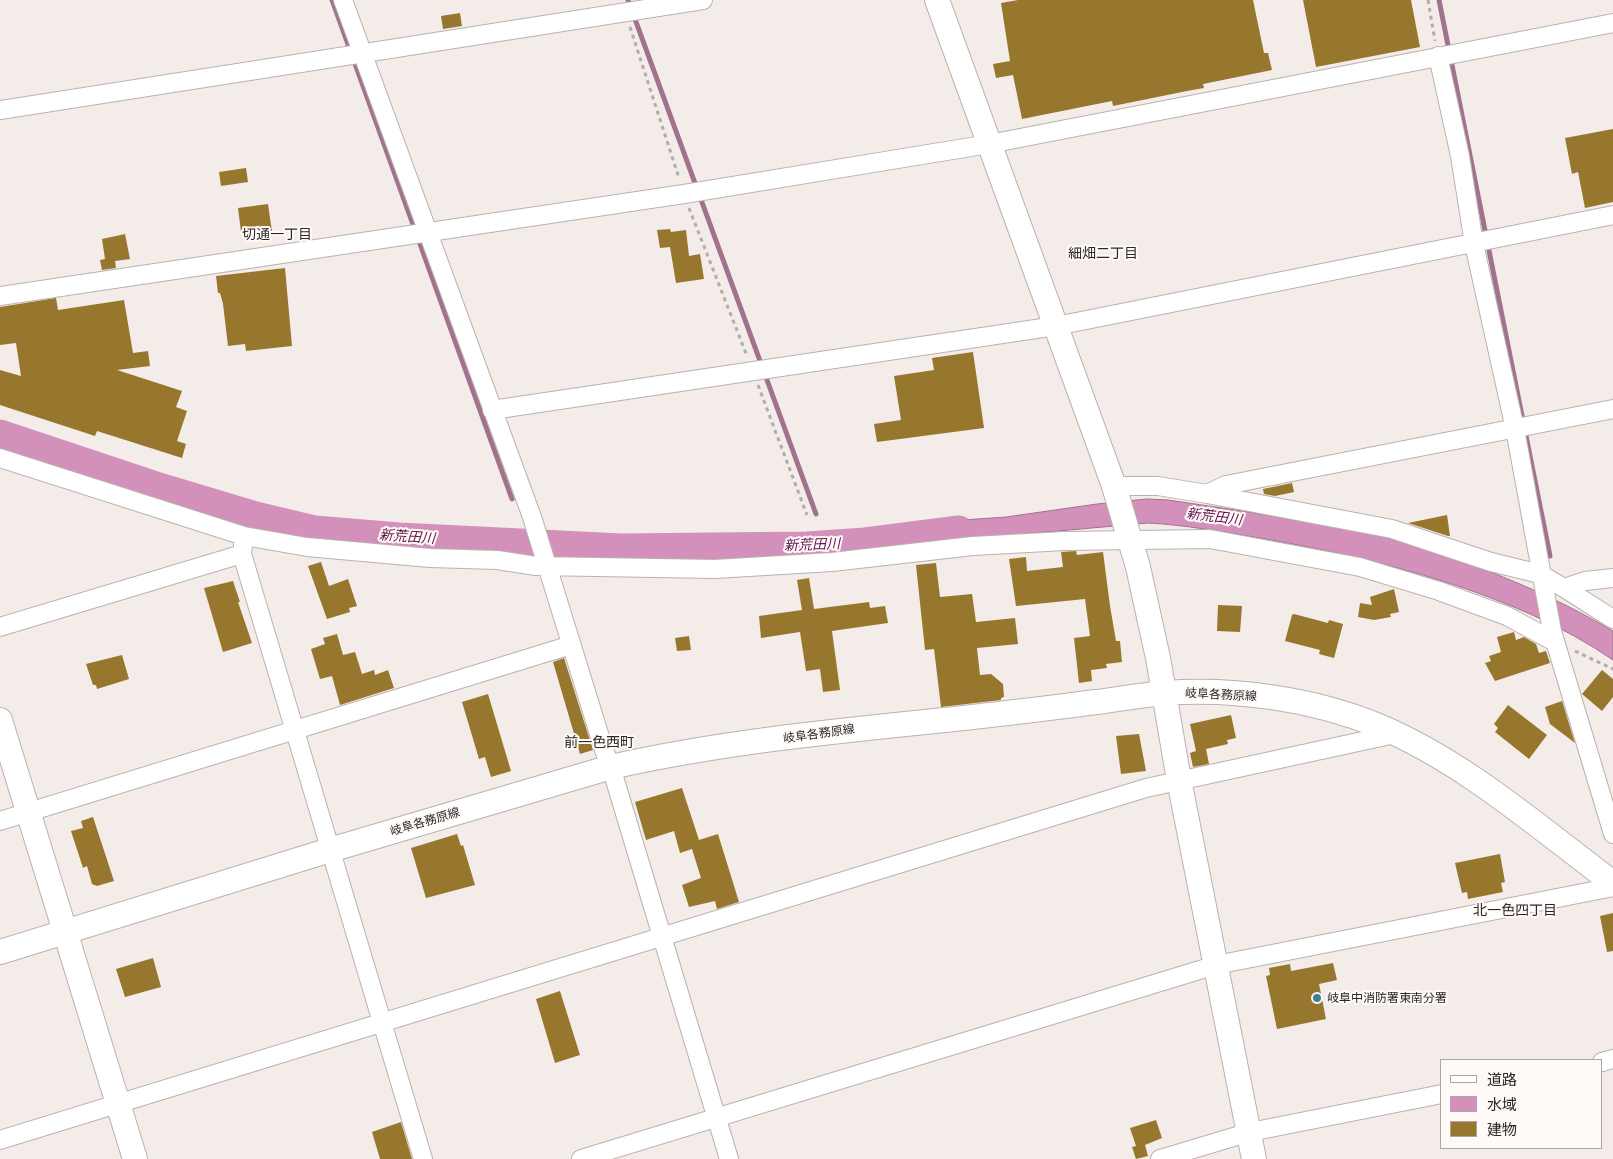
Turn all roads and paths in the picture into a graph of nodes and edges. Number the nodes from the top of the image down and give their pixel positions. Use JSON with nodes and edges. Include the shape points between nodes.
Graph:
{"nodes":[{"id":1,"x":343,"y":0,"type":"edge"},
{"id":2,"x":703,"y":0,"type":"edge"},
{"id":3,"x":936,"y":0,"type":"edge"},
{"id":4,"x":1428,"y":0,"type":"edge"},
{"id":5,"x":625,"y":12,"type":"junction"},
{"id":6,"x":1613,"y":23,"type":"edge"},
{"id":7,"x":362,"y":54,"type":"junction"},
{"id":8,"x":1438,"y":56,"type":"junction"},
{"id":9,"x":0,"y":110,"type":"edge"},
{"id":10,"x":989,"y":144,"type":"junction"},
{"id":11,"x":684,"y":194,"type":"junction"},
{"id":12,"x":1613,"y":215,"type":"edge"},
{"id":13,"x":425,"y":231,"type":"junction"},
{"id":14,"x":1474,"y":244,"type":"junction"},
{"id":15,"x":0,"y":296,"type":"edge"},
{"id":16,"x":1056,"y":326,"type":"junction"},
{"id":17,"x":753,"y":372,"type":"junction"},
{"id":18,"x":1613,"y":409,"type":"edge"},
{"id":19,"x":492,"y":410,"type":"junction"},
{"id":20,"x":1515,"y":430,"type":"junction"},
{"id":21,"x":0,"y":458,"type":"edge"},
{"id":22,"x":1115,"y":490,"type":"junction"},
{"id":23,"x":1207,"y":494,"type":"junction"},
{"id":24,"x":807,"y":515,"type":"dead end"},
{"id":25,"x":1129,"y":534,"type":"junction"},
{"id":26,"x":244,"y":536,"type":"junction"},
{"id":27,"x":242,"y":554,"type":"junction"},
{"id":28,"x":546,"y":562,"type":"junction"},
{"id":29,"x":1613,"y":578,"type":"edge"},
{"id":30,"x":1542,"y":582,"type":"junction"},
{"id":31,"x":1564,"y":588,"type":"junction"},
{"id":32,"x":1613,"y":619,"type":"edge"},
{"id":33,"x":0,"y":627,"type":"edge"},
{"id":34,"x":1553,"y":637,"type":"junction"},
{"id":35,"x":571,"y":645,"type":"junction"},
{"id":36,"x":1613,"y":669,"type":"edge"},
{"id":37,"x":1163,"y":693,"type":"junction"},
{"id":38,"x":0,"y":720,"type":"edge"},
{"id":39,"x":294,"y":730,"type":"junction"},
{"id":40,"x":1395,"y":734,"type":"junction"},
{"id":41,"x":611,"y":767,"type":"junction"},
{"id":42,"x":1179,"y":780,"type":"junction"},
{"id":43,"x":28,"y":813,"type":"junction"},
{"id":44,"x":0,"y":821,"type":"edge"},
{"id":45,"x":1613,"y":834,"type":"edge"},
{"id":46,"x":330,"y":850,"type":"junction"},
{"id":47,"x":1613,"y":883,"type":"edge"},
{"id":48,"x":1613,"y":887,"type":"edge"},
{"id":49,"x":65,"y":932,"type":"junction"},
{"id":50,"x":662,"y":936,"type":"junction"},
{"id":51,"x":0,"y":952,"type":"edge"},
{"id":52,"x":1216,"y":966,"type":"junction"},
{"id":53,"x":383,"y":1023,"type":"junction"},
{"id":54,"x":1440,"y":1094,"type":"edge"},
{"id":55,"x":118,"y":1104,"type":"junction"},
{"id":56,"x":717,"y":1117,"type":"junction"},
{"id":57,"x":1250,"y":1132,"type":"junction"},
{"id":58,"x":0,"y":1140,"type":"edge"},
{"id":59,"x":135,"y":1159,"type":"edge"},
{"id":60,"x":423,"y":1159,"type":"edge"},
{"id":61,"x":581,"y":1159,"type":"edge"},
{"id":62,"x":729,"y":1159,"type":"edge"},
{"id":63,"x":1160,"y":1159,"type":"edge"},
{"id":64,"x":1254,"y":1159,"type":"edge"}],
"edges":[{"from":1,"to":7,"type":"street"},
{"from":2,"to":5,"type":"street"},
{"from":3,"to":10,"type":"main road"},
{"from":4,"to":8,"type":"path"},
{"from":5,"to":7,"type":"street"},
{"from":5,"to":11,"type":"path"},
{"from":6,"to":8,"type":"street"},
{"from":7,"to":9,"type":"street"},
{"from":7,"to":13,"type":"street"},
{"from":8,"to":10,"type":"street"},
{"from":8,"to":14,"type":"street","via":[[1460,156]]},
{"from":10,"to":11,"type":"street"},
{"from":10,"to":16,"type":"main road"},
{"from":11,"to":13,"type":"street"},
{"from":11,"to":17,"type":"path"},
{"from":12,"to":14,"type":"street"},
{"from":13,"to":15,"type":"street"},
{"from":13,"to":19,"type":"street"},
{"from":14,"to":16,"type":"street"},
{"from":14,"to":20,"type":"street"},
{"from":16,"to":17,"type":"street"},
{"from":16,"to":22,"type":"main road"},
{"from":17,"to":19,"type":"street"},
{"from":17,"to":24,"type":"path"},
{"from":18,"to":20,"type":"street"},
{"from":19,"to":28,"type":"street"},
{"from":20,"to":23,"type":"street","via":[[1226,485]]},
{"from":20,"to":30,"type":"street"},
{"from":21,"to":26,"type":"street"},
{"from":22,"to":23,"type":"street","via":[[1158,486]]},
{"from":22,"to":25,"type":"main road"},
{"from":23,"to":30,"type":"street","via":[[1392,529]]},
{"from":25,"to":28,"type":"street","via":[[715,570]]},
{"from":25,"to":34,"type":"street","via":[[1210,539],[1360,567],[1507,616]]},
{"from":25,"to":37,"type":"main road"},
{"from":26,"to":27,"type":"street"},
{"from":26,"to":28,"type":"street","via":[[307,547]]},
{"from":27,"to":33,"type":"street"},
{"from":27,"to":39,"type":"street"},
{"from":28,"to":35,"type":"street"},
{"from":29,"to":31,"type":"street","via":[[1585,581]]},
{"from":30,"to":31,"type":"street"},
{"from":30,"to":34,"type":"street"},
{"from":31,"to":32,"type":"street"},
{"from":34,"to":36,"type":"path"},
{"from":34,"to":45,"type":"street"},
{"from":35,"to":39,"type":"street"},
{"from":35,"to":41,"type":"street"},
{"from":37,"to":40,"type":"main road","name":"岐阜各務原線","via":[[1195,692],[1284,700],[1326,709]]},
{"from":37,"to":41,"type":"main road","name":"岐阜各務原線","via":[[846,730],[656,757]]},
{"from":37,"to":42,"type":"main road"},
{"from":38,"to":43,"type":"main road"},
{"from":39,"to":43,"type":"street"},
{"from":39,"to":46,"type":"street"},
{"from":40,"to":42,"type":"street"},
{"from":40,"to":47,"type":"main road","name":"岐阜各務原線","via":[[1452,763]]},
{"from":41,"to":46,"type":"main road","name":"岐阜各務原線"},
{"from":41,"to":50,"type":"street"},
{"from":42,"to":50,"type":"street"},
{"from":42,"to":52,"type":"main road"},
{"from":43,"to":44,"type":"street"},
{"from":43,"to":49,"type":"main road"},
{"from":46,"to":49,"type":"main road","name":"岐阜各務原線"},
{"from":46,"to":53,"type":"street"},
{"from":48,"to":52,"type":"street"},
{"from":49,"to":51,"type":"main road","name":"岐阜各務原線"},
{"from":49,"to":55,"type":"main road"},
{"from":50,"to":53,"type":"street"},
{"from":50,"to":56,"type":"street"},
{"from":52,"to":56,"type":"street"},
{"from":52,"to":57,"type":"main road"},
{"from":53,"to":55,"type":"street"},
{"from":53,"to":60,"type":"street"},
{"from":54,"to":57,"type":"street"},
{"from":55,"to":58,"type":"street"},
{"from":55,"to":59,"type":"main road"},
{"from":56,"to":61,"type":"street"},
{"from":56,"to":62,"type":"street"},
{"from":57,"to":63,"type":"street"},
{"from":57,"to":64,"type":"main road"}]}
